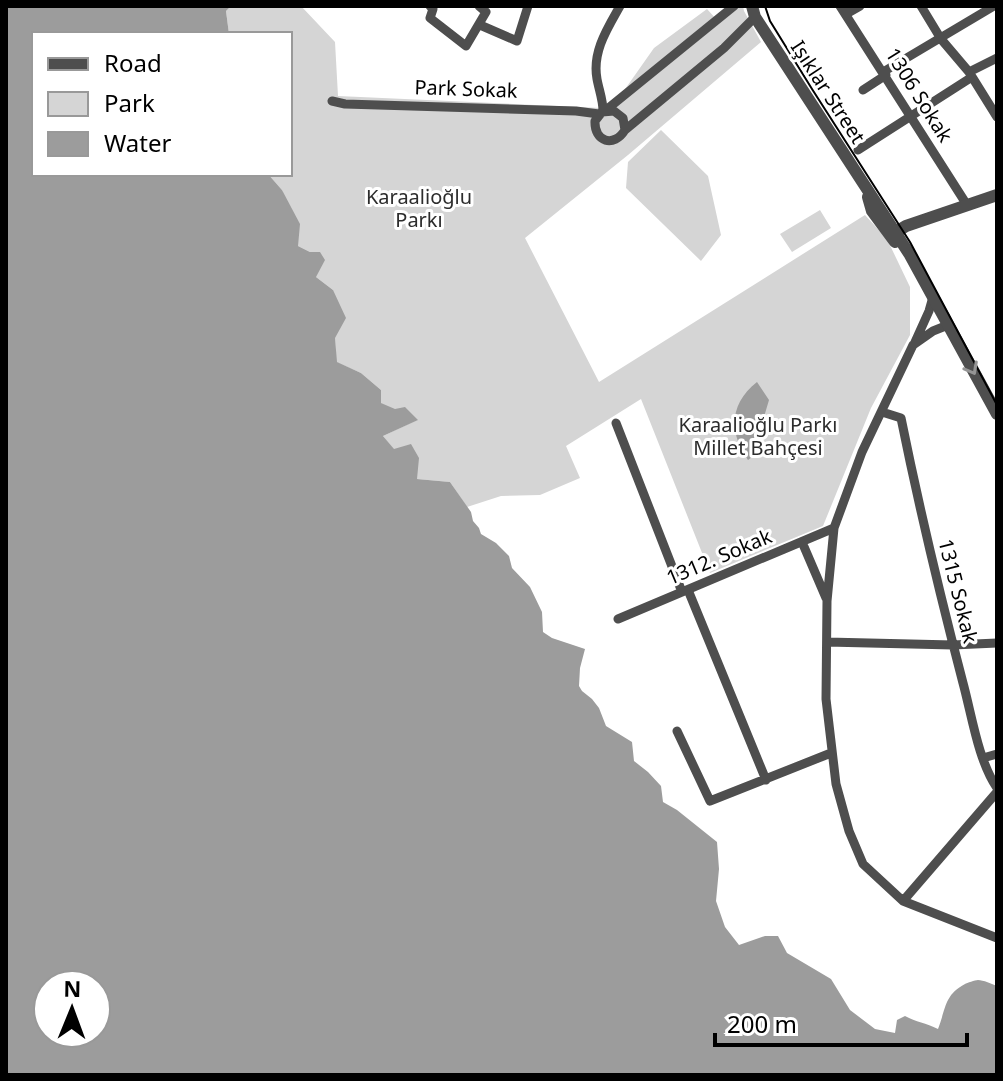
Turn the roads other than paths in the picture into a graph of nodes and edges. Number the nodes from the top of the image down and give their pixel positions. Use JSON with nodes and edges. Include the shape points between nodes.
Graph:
{"nodes":[{"id":1,"x":430,"y":6,"type":"edge"},
{"id":2,"x":479,"y":6,"type":"edge"},
{"id":3,"x":528,"y":6,"type":"edge"},
{"id":4,"x":620,"y":6,"type":"edge"},
{"id":5,"x":734,"y":6,"type":"edge"},
{"id":6,"x":860,"y":6,"type":"edge"},
{"id":7,"x":921,"y":6,"type":"edge"},
{"id":8,"x":994,"y":6,"type":"edge"},
{"id":9,"x":843,"y":10,"type":"edge"},
{"id":10,"x":753,"y":12,"type":"edge"},
{"id":11,"x":480,"y":25,"type":"junction"},
{"id":12,"x":941,"y":39,"type":"junction"},
{"id":13,"x":997,"y":58,"type":"edge"},
{"id":14,"x":884,"y":74,"type":"junction"},
{"id":15,"x":971,"y":75,"type":"junction"},
{"id":16,"x":863,"y":90,"type":"dead end"},
{"id":17,"x":332,"y":101,"type":"dead end"},
{"id":18,"x":602,"y":112,"type":"junction"},
{"id":19,"x":911,"y":116,"type":"junction"},
{"id":20,"x":997,"y":117,"type":"edge"},
{"id":21,"x":625,"y":130,"type":"junction"},
{"id":22,"x":858,"y":150,"type":"dead end"},
{"id":23,"x":866,"y":190,"type":"junction"},
{"id":24,"x":995,"y":199,"type":"edge"},
{"id":25,"x":967,"y":205,"type":"junction"},
{"id":26,"x":896,"y":232,"type":"junction"},
{"id":27,"x":910,"y":255,"type":"junction"},
{"id":28,"x":933,"y":297,"type":"junction"},
{"id":29,"x":948,"y":325,"type":"junction"},
{"id":30,"x":913,"y":345,"type":"junction"},
{"id":31,"x":882,"y":412,"type":"junction"},
{"id":32,"x":997,"y":414,"type":"edge"},
{"id":33,"x":616,"y":423,"type":"dead end"},
{"id":34,"x":834,"y":528,"type":"junction"},
{"id":35,"x":802,"y":542,"type":"junction"},
{"id":36,"x":685,"y":591,"type":"junction"},
{"id":37,"x":827,"y":601,"type":"junction"},
{"id":38,"x":618,"y":619,"type":"dead end"},
{"id":39,"x":827,"y":642,"type":"junction"},
{"id":40,"x":997,"y":643,"type":"edge"},
{"id":41,"x":953,"y":645,"type":"junction"},
{"id":42,"x":677,"y":731,"type":"dead end"},
{"id":43,"x":831,"y":753,"type":"junction"},
{"id":44,"x":997,"y":754,"type":"edge"},
{"id":45,"x":983,"y":758,"type":"junction"},
{"id":46,"x":766,"y":780,"type":"junction"},
{"id":47,"x":997,"y":790,"type":"edge"},
{"id":48,"x":903,"y":901,"type":"junction"},
{"id":49,"x":997,"y":938,"type":"edge"}],
"edges":[{"from":1,"to":11,"type":"street","via":[[430,18],[466,46]]},
{"from":2,"to":11,"type":"street","via":[[486,12]]},
{"from":3,"to":11,"type":"street","via":[[517,41]]},
{"from":4,"to":18,"type":"street","via":[[595,56]]},
{"from":5,"to":18,"type":"street"},
{"from":6,"to":9,"type":"street"},
{"from":7,"to":12,"type":"street"},
{"from":8,"to":12,"type":"street"},
{"from":9,"to":14,"type":"street","name":"1306 Sokak"},
{"from":10,"to":21,"type":"street","via":[[724,48]]},
{"from":10,"to":23,"type":"street","name":"Işıklar Street"},
{"from":12,"to":14,"type":"street"},
{"from":12,"to":15,"type":"street"},
{"from":13,"to":15,"type":"street"},
{"from":14,"to":16,"type":"street"},
{"from":14,"to":19,"type":"street","name":"1306 Sokak"},
{"from":15,"to":19,"type":"street"},
{"from":15,"to":20,"type":"street"},
{"from":17,"to":18,"type":"street","name":"Park Sokak"},
{"from":18,"to":21,"type":"street","via":[[621,115]]},
{"from":18,"to":21,"type":"street","via":[[595,121],[602,139],[617,139]]},
{"from":19,"to":22,"type":"street"},
{"from":19,"to":25,"type":"street","name":"1306 Sokak"},
{"from":23,"to":26,"type":"street"},
{"from":23,"to":27,"type":"street","via":[[872,211]]},
{"from":24,"to":25,"type":"street"},
{"from":25,"to":26,"type":"street"},
{"from":26,"to":27,"type":"street"},
{"from":27,"to":28,"type":"street"},
{"from":28,"to":29,"type":"street"},
{"from":28,"to":30,"type":"street"},
{"from":29,"to":30,"type":"street"},
{"from":29,"to":32,"type":"street","one_way":true},
{"from":30,"to":31,"type":"street"},
{"from":31,"to":34,"type":"street"},
{"from":31,"to":41,"type":"street","name":"1315 Sokak","via":[[901,418]]},
{"from":33,"to":36,"type":"street"},
{"from":34,"to":35,"type":"street","name":"1312. Sokak"},
{"from":34,"to":37,"type":"street"},
{"from":35,"to":36,"type":"street","name":"1312. Sokak"},
{"from":35,"to":37,"type":"street"},
{"from":36,"to":38,"type":"street","name":"1312. Sokak"},
{"from":36,"to":46,"type":"street"},
{"from":37,"to":39,"type":"street"},
{"from":39,"to":41,"type":"street"},
{"from":39,"to":43,"type":"street"},
{"from":40,"to":41,"type":"street"},
{"from":41,"to":45,"type":"street","name":"1315 Sokak"},
{"from":42,"to":46,"type":"street","via":[[710,801]]},
{"from":43,"to":46,"type":"street"},
{"from":43,"to":48,"type":"street","via":[[849,831],[863,864]]},
{"from":44,"to":45,"type":"street"},
{"from":45,"to":47,"type":"street","name":"1315 Sokak"},
{"from":47,"to":48,"type":"street"},
{"from":48,"to":49,"type":"street"}]}
